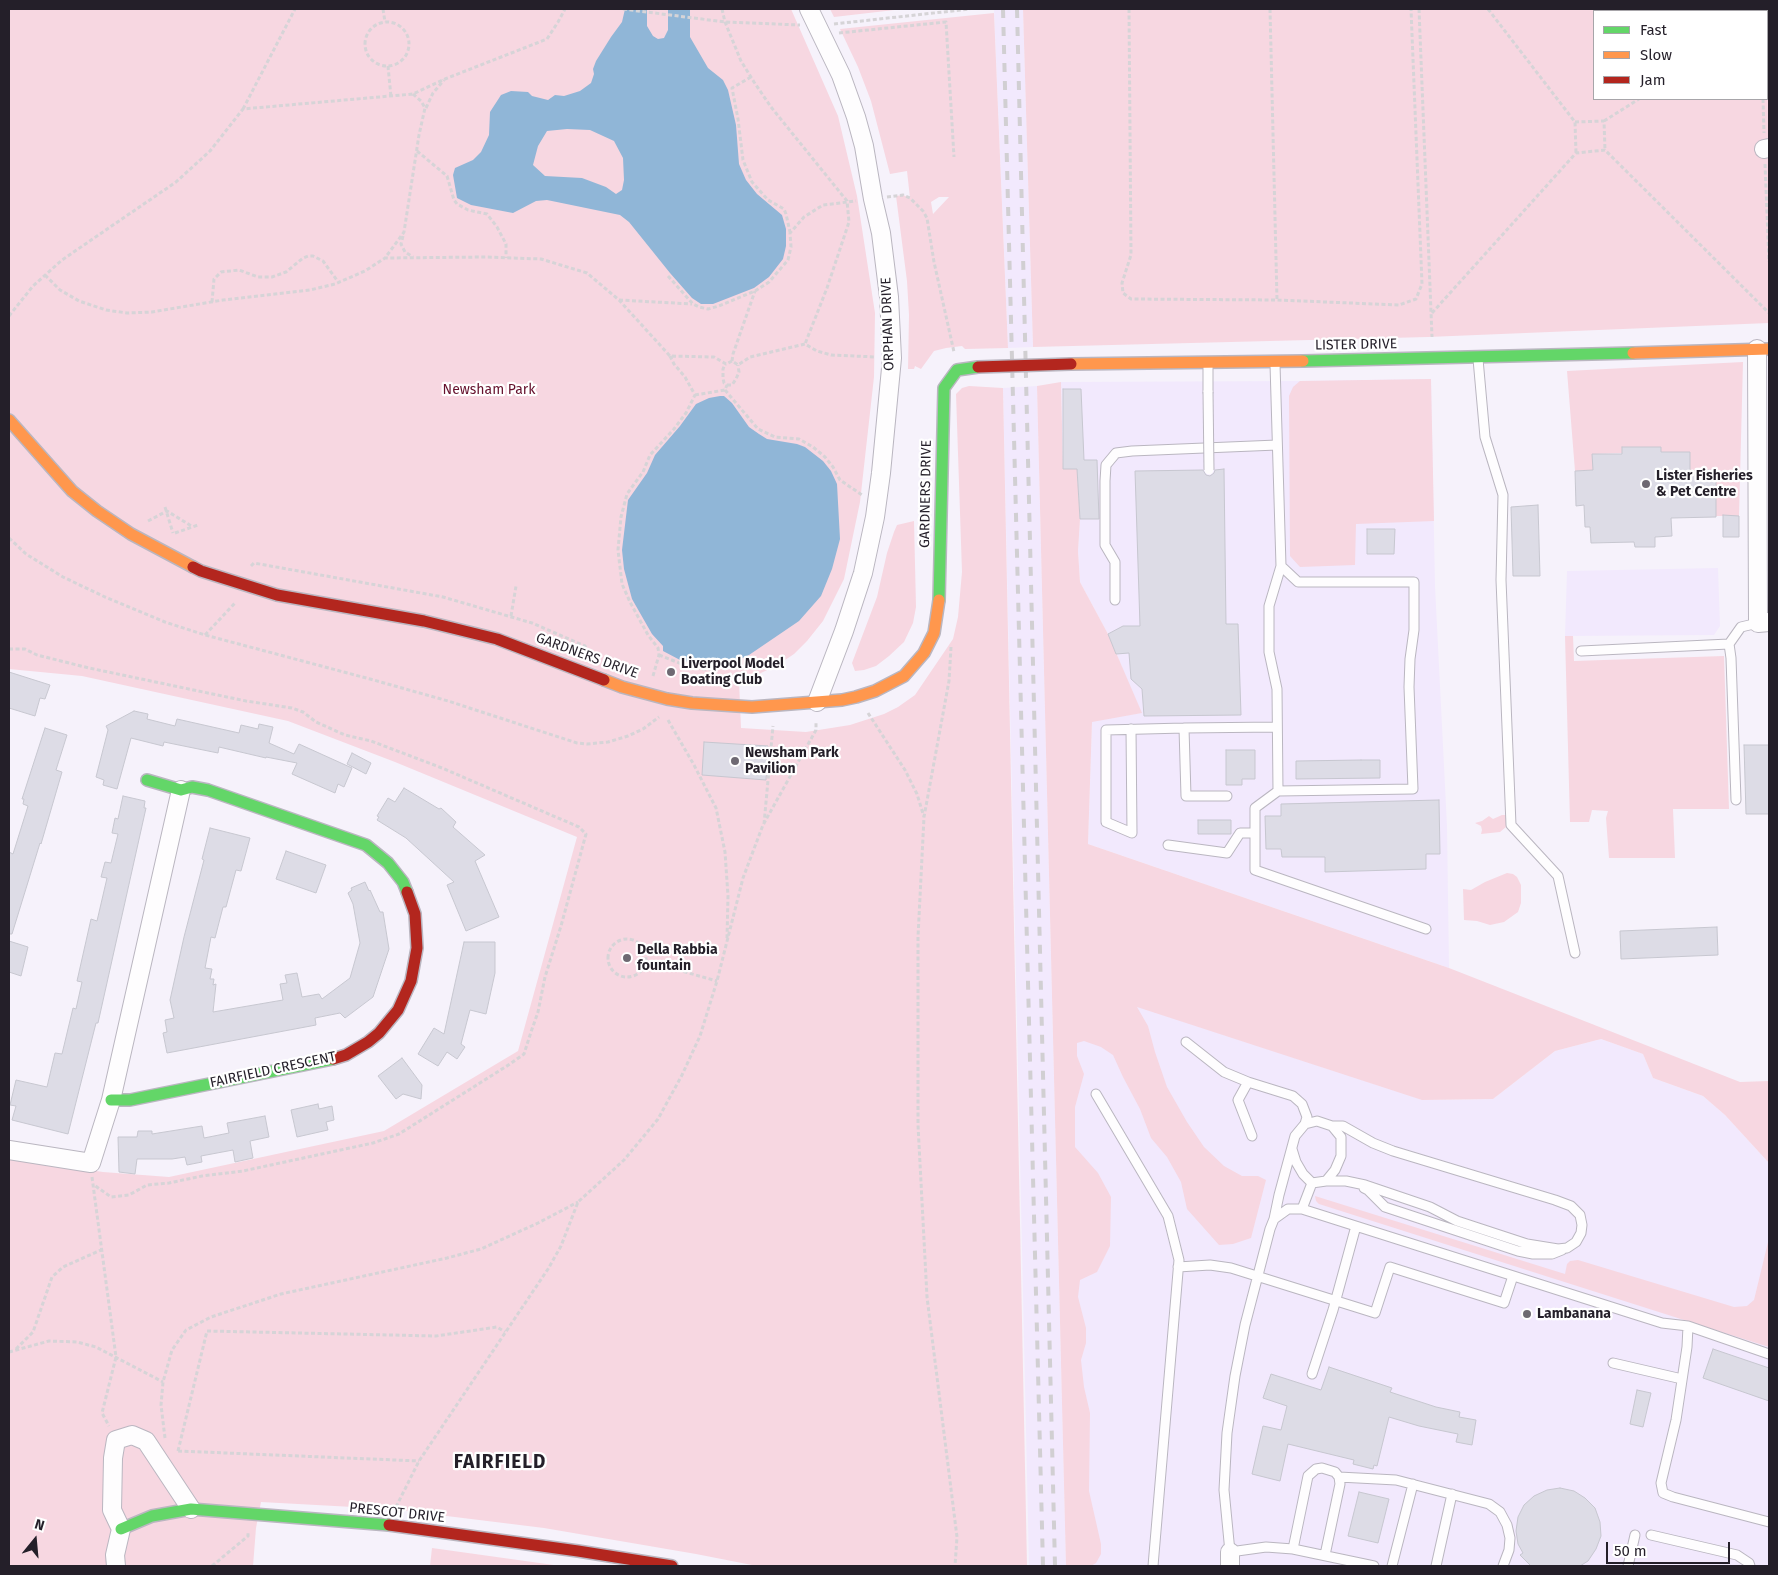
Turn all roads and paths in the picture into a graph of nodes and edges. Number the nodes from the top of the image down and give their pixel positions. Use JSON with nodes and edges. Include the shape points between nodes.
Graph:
{"nodes":[{"id":1,"x":296,"y":9,"type":"edge"},
{"id":2,"x":383,"y":9,"type":"edge"},
{"id":3,"x":565,"y":9,"type":"edge"},
{"id":4,"x":623,"y":9,"type":"edge"},
{"id":5,"x":722,"y":9,"type":"edge"},
{"id":6,"x":809,"y":9,"type":"edge"},
{"id":7,"x":1129,"y":9,"type":"edge"},
{"id":8,"x":1270,"y":9,"type":"edge"},
{"id":9,"x":1411,"y":9,"type":"edge"},
{"id":10,"x":1419,"y":9,"type":"edge"},
{"id":11,"x":1488,"y":9,"type":"edge"},
{"id":12,"x":697,"y":18,"type":"dead end"},
{"id":13,"x":385,"y":22,"type":"junction"},
{"id":14,"x":821,"y":35,"type":"junction"},
{"id":15,"x":388,"y":66,"type":"junction"},
{"id":16,"x":751,"y":78,"type":"junction"},
{"id":17,"x":445,"y":79,"type":"junction"},
{"id":18,"x":414,"y":94,"type":"junction"},
{"id":19,"x":391,"y":97,"type":"junction"},
{"id":20,"x":1637,"y":100,"type":"edge"},
{"id":21,"x":1763,"y":100,"type":"edge"},
{"id":22,"x":425,"y":108,"type":"junction"},
{"id":23,"x":243,"y":109,"type":"junction"},
{"id":24,"x":1604,"y":121,"type":"junction"},
{"id":25,"x":1575,"y":122,"type":"junction"},
{"id":26,"x":1767,"y":148,"type":"edge"},
{"id":27,"x":1605,"y":150,"type":"junction"},
{"id":28,"x":416,"y":151,"type":"junction"},
{"id":29,"x":1576,"y":153,"type":"junction"},
{"id":30,"x":954,"y":157,"type":"dead end"},
{"id":31,"x":873,"y":199,"type":"junction"},
{"id":32,"x":847,"y":202,"type":"junction"},
{"id":33,"x":404,"y":232,"type":"junction"},
{"id":34,"x":790,"y":233,"type":"junction"},
{"id":35,"x":414,"y":257,"type":"junction"},
{"id":36,"x":385,"y":258,"type":"junction"},
{"id":37,"x":506,"y":258,"type":"junction"},
{"id":38,"x":1769,"y":262,"type":"edge"},
{"id":39,"x":45,"y":275,"type":"junction"},
{"id":40,"x":668,"y":276,"type":"dead end"},
{"id":41,"x":339,"y":282,"type":"junction"},
{"id":42,"x":755,"y":291,"type":"junction"},
{"id":43,"x":619,"y":300,"type":"junction"},
{"id":44,"x":1277,"y":300,"type":"junction"},
{"id":45,"x":212,"y":302,"type":"junction"},
{"id":46,"x":693,"y":304,"type":"junction"},
{"id":47,"x":1432,"y":313,"type":"junction"},
{"id":48,"x":1769,"y":313,"type":"edge"},
{"id":49,"x":9,"y":316,"type":"edge"},
{"id":50,"x":950,"y":332,"type":"dead end"},
{"id":51,"x":805,"y":344,"type":"junction"},
{"id":52,"x":1763,"y":349,"type":"edge"},
{"id":53,"x":670,"y":356,"type":"junction"},
{"id":54,"x":1478,"y":357,"type":"junction"},
{"id":55,"x":892,"y":358,"type":"junction"},
{"id":56,"x":1433,"y":358,"type":"junction"},
{"id":57,"x":732,"y":361,"type":"junction"},
{"id":58,"x":1275,"y":362,"type":"junction"},
{"id":59,"x":1208,"y":363,"type":"junction"},
{"id":60,"x":726,"y":364,"type":"junction"},
{"id":61,"x":738,"y":365,"type":"junction"},
{"id":62,"x":950,"y":380,"type":"joint"},
{"id":63,"x":727,"y":385,"type":"junction"},
{"id":64,"x":725,"y":390,"type":"junction"},
{"id":65,"x":695,"y":395,"type":"junction"},
{"id":66,"x":9,"y":420,"type":"edge"},
{"id":67,"x":1277,"y":445,"type":"junction"},
{"id":68,"x":1209,"y":470,"type":"dead end"},
{"id":69,"x":878,"y":498,"type":"junction"},
{"id":70,"x":198,"y":525,"type":"dead end"},
{"id":71,"x":193,"y":527,"type":"junction"},
{"id":72,"x":131,"y":534,"type":"junction"},
{"id":73,"x":173,"y":534,"type":"dead end"},
{"id":74,"x":9,"y":538,"type":"edge"},
{"id":75,"x":1281,"y":566,"type":"junction"},
{"id":76,"x":516,"y":586,"type":"dead end"},
{"id":77,"x":1115,"y":600,"type":"dead end"},
{"id":78,"x":511,"y":616,"type":"dead end"},
{"id":79,"x":1763,"y":622,"type":"edge"},
{"id":80,"x":934,"y":633,"type":"junction"},
{"id":81,"x":1729,"y":644,"type":"junction"},
{"id":82,"x":9,"y":649,"type":"edge"},
{"id":83,"x":1581,"y":651,"type":"dead end"},
{"id":84,"x":658,"y":655,"type":"junction"},
{"id":85,"x":716,"y":670,"type":"dead end"},
{"id":86,"x":649,"y":694,"type":"junction"},
{"id":87,"x":856,"y":697,"type":"junction"},
{"id":88,"x":817,"y":702,"type":"junction"},
{"id":89,"x":775,"y":705,"type":"junction"},
{"id":90,"x":1277,"y":727,"type":"junction"},
{"id":91,"x":1184,"y":728,"type":"junction"},
{"id":92,"x":1131,"y":729,"type":"junction"},
{"id":93,"x":147,"y":780,"type":"dead end"},
{"id":94,"x":181,"y":790,"type":"junction"},
{"id":95,"x":1278,"y":791,"type":"junction"},
{"id":96,"x":1227,"y":796,"type":"dead end"},
{"id":97,"x":1736,"y":800,"type":"dead end"},
{"id":98,"x":924,"y":817,"type":"junction"},
{"id":99,"x":764,"y":825,"type":"junction"},
{"id":100,"x":1255,"y":833,"type":"junction"},
{"id":101,"x":1168,"y":845,"type":"dead end"},
{"id":102,"x":1426,"y":929,"type":"dead end"},
{"id":103,"x":727,"y":944,"type":"junction"},
{"id":104,"x":1575,"y":953,"type":"dead end"},
{"id":105,"x":646,"y":961,"type":"junction"},
{"id":106,"x":716,"y":981,"type":"junction"},
{"id":107,"x":1186,"y":1042,"type":"dead end"},
{"id":108,"x":1248,"y":1082,"type":"junction"},
{"id":109,"x":1096,"y":1094,"type":"dead end"},
{"id":110,"x":110,"y":1100,"type":"junction"},
{"id":111,"x":1305,"y":1124,"type":"junction"},
{"id":112,"x":1332,"y":1126,"type":"junction"},
{"id":113,"x":1252,"y":1136,"type":"dead end"},
{"id":114,"x":1292,"y":1148,"type":"junction"},
{"id":115,"x":9,"y":1150,"type":"edge"},
{"id":116,"x":91,"y":1163,"type":"junction"},
{"id":117,"x":1326,"y":1180,"type":"junction"},
{"id":118,"x":1346,"y":1181,"type":"junction"},
{"id":119,"x":1312,"y":1183,"type":"junction"},
{"id":120,"x":94,"y":1185,"type":"junction"},
{"id":121,"x":578,"y":1202,"type":"junction"},
{"id":122,"x":1302,"y":1209,"type":"junction"},
{"id":123,"x":1274,"y":1219,"type":"junction"},
{"id":124,"x":1356,"y":1226,"type":"junction"},
{"id":125,"x":1567,"y":1248,"type":"junction"},
{"id":126,"x":101,"y":1250,"type":"junction"},
{"id":127,"x":1178,"y":1267,"type":"junction"},
{"id":128,"x":1513,"y":1276,"type":"junction"},
{"id":129,"x":1258,"y":1277,"type":"junction"},
{"id":130,"x":1335,"y":1301,"type":"junction"},
{"id":131,"x":1688,"y":1326,"type":"junction"},
{"id":132,"x":505,"y":1332,"type":"junction"},
{"id":133,"x":15,"y":1349,"type":"junction"},
{"id":134,"x":9,"y":1352,"type":"edge"},
{"id":135,"x":1769,"y":1354,"type":"edge"},
{"id":136,"x":116,"y":1357,"type":"junction"},
{"id":137,"x":1613,"y":1364,"type":"dead end"},
{"id":138,"x":1312,"y":1374,"type":"dead end"},
{"id":139,"x":1682,"y":1378,"type":"junction"},
{"id":140,"x":163,"y":1382,"type":"junction"},
{"id":141,"x":116,"y":1440,"type":"junction"},
{"id":142,"x":166,"y":1440,"type":"dead end"},
{"id":143,"x":178,"y":1451,"type":"junction"},
{"id":144,"x":419,"y":1461,"type":"junction"},
{"id":145,"x":161,"y":1463,"type":"junction"},
{"id":146,"x":1339,"y":1477,"type":"junction"},
{"id":147,"x":1413,"y":1484,"type":"junction"},
{"id":148,"x":1452,"y":1494,"type":"junction"},
{"id":149,"x":191,"y":1509,"type":"junction"},
{"id":150,"x":250,"y":1514,"type":"junction"},
{"id":151,"x":1769,"y":1522,"type":"edge"},
{"id":152,"x":386,"y":1525,"type":"junction"},
{"id":153,"x":121,"y":1529,"type":"junction"},
{"id":154,"x":1635,"y":1535,"type":"dead end"},
{"id":155,"x":1651,"y":1535,"type":"dead end"},
{"id":156,"x":1293,"y":1549,"type":"junction"},
{"id":157,"x":1324,"y":1555,"type":"junction"},
{"id":158,"x":1230,"y":1559,"type":"edge"},
{"id":159,"x":116,"y":1566,"type":"edge"},
{"id":160,"x":212,"y":1566,"type":"edge"},
{"id":161,"x":672,"y":1566,"type":"edge"},
{"id":162,"x":955,"y":1566,"type":"edge"},
{"id":163,"x":1153,"y":1566,"type":"edge"},
{"id":164,"x":1374,"y":1566,"type":"edge"},
{"id":165,"x":1392,"y":1566,"type":"edge"},
{"id":166,"x":1436,"y":1566,"type":"edge"},
{"id":167,"x":1503,"y":1566,"type":"edge"},
{"id":168,"x":1628,"y":1566,"type":"edge"},
{"id":169,"x":1750,"y":1566,"type":"edge"}],
"edges":[{"from":1,"to":23,"type":"path"},
{"from":2,"to":13,"type":"path"},
{"from":3,"to":17,"type":"path","via":[[546,39]]},
{"from":4,"to":12,"type":"path"},
{"from":5,"to":16,"type":"path","via":[[737,53]]},
{"from":6,"to":14,"type":"street","name":"ORPHAN DRIVE"},
{"from":7,"to":44,"type":"path","via":[[1131,255],[1122,283],[1123,293],[1131,299]]},
{"from":8,"to":44,"type":"path"},
{"from":9,"to":44,"type":"path","via":[[1422,284],[1416,299],[1399,305]]},
{"from":10,"to":47,"type":"path"},
{"from":11,"to":25,"type":"path"},
{"from":13,"to":15,"type":"path","via":[[372,28],[365,42],[368,55],[376,63]]},
{"from":13,"to":15,"type":"path","via":[[398,25],[408,38],[407,53],[403,59]]},
{"from":14,"to":30,"type":"path","via":[[946,22]]},
{"from":14,"to":31,"type":"street","name":"ORPHAN DRIVE","via":[[856,117]]},
{"from":15,"to":19,"type":"path"},
{"from":16,"to":32,"type":"path"},
{"from":16,"to":34,"type":"path","via":[[732,88],[743,160],[752,182],[768,200],[784,209]]},
{"from":17,"to":18,"type":"path"},
{"from":17,"to":22,"type":"path"},
{"from":18,"to":19,"type":"path"},
{"from":18,"to":22,"type":"path"},
{"from":19,"to":23,"type":"path"},
{"from":20,"to":24,"type":"path"},
{"from":21,"to":26,"type":"path"},
{"from":22,"to":28,"type":"path"},
{"from":23,"to":39,"type":"path","via":[[210,151],[176,182]]},
{"from":24,"to":25,"type":"path"},
{"from":24,"to":27,"type":"path"},
{"from":25,"to":29,"type":"path"},
{"from":26,"to":38,"type":"path"},
{"from":27,"to":29,"type":"path"},
{"from":27,"to":48,"type":"path"},
{"from":28,"to":33,"type":"path"},
{"from":28,"to":37,"type":"path","via":[[447,176],[457,204],[487,214],[506,244]]},
{"from":29,"to":47,"type":"path"},
{"from":31,"to":32,"type":"path"},
{"from":31,"to":50,"type":"path","via":[[903,195],[917,204],[927,218]]},
{"from":31,"to":55,"type":"street","name":"ORPHAN DRIVE","via":[[885,262]]},
{"from":32,"to":34,"type":"path","via":[[824,205],[804,217]]},
{"from":32,"to":51,"type":"path","via":[[849,222]]},
{"from":33,"to":35,"type":"path","via":[[401,244],[405,252]]},
{"from":33,"to":36,"type":"path"},
{"from":34,"to":42,"type":"path","via":[[788,260],[769,282]]},
{"from":35,"to":36,"type":"path"},
{"from":35,"to":37,"type":"path"},
{"from":36,"to":41,"type":"path"},
{"from":37,"to":43,"type":"path","via":[[540,259],[587,273]]},
{"from":39,"to":45,"type":"path","via":[[60,290],[113,311],[152,312]]},
{"from":39,"to":49,"type":"path"},
{"from":40,"to":46,"type":"path"},
{"from":41,"to":45,"type":"path","via":[[310,290]]},
{"from":41,"to":45,"type":"path","via":[[323,261],[308,256],[286,272],[272,277],[258,277],[239,270],[221,272],[214,279]]},
{"from":42,"to":46,"type":"path","via":[[708,309]]},
{"from":42,"to":57,"type":"path"},
{"from":43,"to":46,"type":"path"},
{"from":43,"to":53,"type":"path"},
{"from":47,"to":56,"type":"path"},
{"from":51,"to":55,"type":"path","via":[[831,355]]},
{"from":51,"to":61,"type":"path","via":[[750,357]]},
{"from":52,"to":54,"type":"street","name":"LISTER DRIVE"},
{"from":52,"to":79,"type":"street"},
{"from":53,"to":60,"type":"path","via":[[714,357]]},
{"from":53,"to":65,"type":"path"},
{"from":54,"to":56,"type":"street","name":"LISTER DRIVE"},
{"from":54,"to":104,"type":"lane","via":[[1485,437],[1503,495],[1502,580],[1511,825],[1558,876]]},
{"from":55,"to":69,"type":"street","name":"ORPHAN DRIVE"},
{"from":56,"to":58,"type":"street","name":"LISTER DRIVE"},
{"from":57,"to":60,"type":"path"},
{"from":57,"to":61,"type":"path"},
{"from":58,"to":59,"type":"street","name":"LISTER DRIVE"},
{"from":58,"to":67,"type":"lane"},
{"from":59,"to":62,"type":"street","name":"LISTER DRIVE","bridge":true,"via":[[978,367],[957,370]]},
{"from":59,"to":68,"type":"lane","bridge":true},
{"from":60,"to":63,"type":"path","via":[[723,378]]},
{"from":61,"to":63,"type":"path","via":[[736,380]]},
{"from":62,"to":80,"type":"street","name":"GARDNERS DRIVE","via":[[944,388],[939,608]]},
{"from":63,"to":64,"type":"path"},
{"from":64,"to":65,"type":"path"},
{"from":64,"to":69,"type":"path","via":[[765,434],[800,439],[825,457],[840,480],[860,494]]},
{"from":65,"to":84,"type":"path","via":[[686,413],[650,455],[643,472],[627,494],[621,517],[618,550],[622,584],[637,616],[658,648]]},
{"from":66,"to":72,"type":"street","name":"GARDNERS DRIVE","via":[[72,491]]},
{"from":67,"to":75,"type":"lane"},
{"from":67,"to":77,"type":"lane","via":[[1116,453],[1106,465],[1105,481],[1105,545],[1115,562]]},
{"from":69,"to":88,"type":"street","name":"ORPHAN DRIVE","via":[[864,573]]},
{"from":70,"to":71,"type":"path"},
{"from":71,"to":72,"type":"path","via":[[167,511],[142,524]]},
{"from":71,"to":73,"type":"path"},
{"from":72,"to":86,"type":"street","name":"GARDNERS DRIVE","via":[[201,571],[277,595],[424,621],[497,639],[622,687]]},
{"from":74,"to":103,"type":"path","via":[[26,554],[63,578],[165,622],[205,636],[370,678],[577,743],[608,742],[628,736],[644,729],[663,713],[716,808],[725,852]]},
{"from":75,"to":90,"type":"lane","via":[[1269,606],[1269,652],[1277,689]]},
{"from":75,"to":95,"type":"lane","via":[[1298,582],[1414,582],[1409,688],[1413,789]]},
{"from":76,"to":78,"type":"path"},
{"from":79,"to":81,"type":"lane","via":[[1741,627]]},
{"from":80,"to":87,"type":"street","name":"GARDNERS DRIVE","via":[[924,653],[904,676]]},
{"from":80,"to":98,"type":"path","via":[[952,641],[951,664]]},
{"from":81,"to":83,"type":"lane"},
{"from":81,"to":97,"type":"lane"},
{"from":82,"to":120,"type":"path","via":[[25,649],[89,668],[292,708],[345,734],[371,740],[442,768],[579,827],[586,834],[538,1012],[524,1054],[510,1064],[399,1134],[373,1143],[244,1171],[147,1185],[129,1195],[111,1197]]},
{"from":84,"to":85,"type":"path","via":[[692,668]]},
{"from":84,"to":86,"type":"path"},
{"from":86,"to":89,"type":"street","name":"GARDNERS DRIVE","via":[[724,706]]},
{"from":87,"to":88,"type":"street","name":"GARDNERS DRIVE"},
{"from":87,"to":98,"type":"path","via":[[905,770]]},
{"from":88,"to":89,"type":"street","name":"GARDNERS DRIVE"},
{"from":88,"to":99,"type":"path","via":[[816,730]]},
{"from":89,"to":99,"type":"path"},
{"from":90,"to":91,"type":"lane"},
{"from":90,"to":95,"type":"lane"},
{"from":91,"to":92,"type":"lane"},
{"from":91,"to":96,"type":"lane","via":[[1186,796]]},
{"from":92,"to":92,"type":"lane","via":[[1106,730],[1106,822],[1132,833]]},
{"from":93,"to":94,"type":"street","name":"FAIRFIELD CRESCENT"},
{"from":94,"to":110,"type":"street"},
{"from":94,"to":110,"type":"street","name":"FAIRFIELD CRESCENT","via":[[192,787],[208,790],[366,845],[388,863],[403,882],[410,898],[417,931],[415,965],[405,996],[388,1023],[368,1042],[346,1055],[130,1100]]},
{"from":95,"to":100,"type":"lane","via":[[1255,808]]},
{"from":98,"to":162,"type":"path","via":[[918,937],[918,1125],[927,1297],[957,1537]]},
{"from":99,"to":103,"type":"path","via":[[743,878]]},
{"from":100,"to":101,"type":"lane","via":[[1240,833],[1227,852]]},
{"from":100,"to":102,"type":"lane","via":[[1255,870]]},
{"from":103,"to":106,"type":"path"},
{"from":105,"to":105,"type":"path","via":[[636,976],[623,977],[612,971],[607,959],[611,946],[628,939],[643,948]]},
{"from":105,"to":106,"type":"path"},
{"from":106,"to":121,"type":"path","via":[[700,1036],[658,1119],[624,1160]]},
{"from":107,"to":108,"type":"lane","via":[[1224,1072]]},
{"from":108,"to":111,"type":"lane","via":[[1293,1096],[1302,1104],[1307,1117]]},
{"from":108,"to":113,"type":"lane","via":[[1238,1100]]},
{"from":109,"to":127,"type":"lane","via":[[1168,1216]]},
{"from":110,"to":116,"type":"street"},
{"from":111,"to":112,"type":"lane","via":[[1317,1121]]},
{"from":111,"to":114,"type":"lane","via":[[1295,1136]]},
{"from":112,"to":117,"type":"lane","via":[[1341,1137],[1341,1156]]},
{"from":112,"to":125,"type":"lane","via":[[1343,1126],[1393,1151],[1570,1206],[1580,1216],[1582,1225],[1576,1242]]},
{"from":114,"to":119,"type":"lane","via":[[1296,1162]]},
{"from":114,"to":123,"type":"lane"},
{"from":115,"to":116,"type":"street"},
{"from":116,"to":120,"type":"path"},
{"from":117,"to":118,"type":"lane"},
{"from":117,"to":119,"type":"lane"},
{"from":118,"to":125,"type":"lane","via":[[1430,1207],[1457,1222],[1527,1244]]},
{"from":118,"to":125,"type":"lane","via":[[1368,1190],[1385,1207],[1518,1252],[1552,1254]]},
{"from":119,"to":122,"type":"lane"},
{"from":120,"to":126,"type":"path"},
{"from":121,"to":132,"type":"path","via":[[557,1254]]},
{"from":121,"to":140,"type":"path","via":[[481,1249],[281,1294],[211,1317],[186,1330],[172,1350]]},
{"from":122,"to":123,"type":"lane","via":[[1288,1209]]},
{"from":122,"to":124,"type":"lane"},
{"from":123,"to":129,"type":"lane"},
{"from":124,"to":128,"type":"lane"},
{"from":124,"to":130,"type":"lane"},
{"from":126,"to":133,"type":"path","via":[[63,1267],[52,1277],[33,1332]]},
{"from":126,"to":136,"type":"path"},
{"from":127,"to":129,"type":"lane","via":[[1210,1265]]},
{"from":127,"to":163,"type":"lane"},
{"from":128,"to":130,"type":"lane","via":[[1504,1303],[1390,1267],[1375,1313]]},
{"from":128,"to":131,"type":"lane","via":[[1662,1323]]},
{"from":129,"to":130,"type":"lane"},
{"from":129,"to":158,"type":"lane","via":[[1235,1376],[1227,1433],[1224,1490]]},
{"from":130,"to":138,"type":"lane"},
{"from":131,"to":135,"type":"lane"},
{"from":131,"to":139,"type":"lane"},
{"from":132,"to":143,"type":"path","via":[[497,1327],[436,1336],[207,1331]]},
{"from":132,"to":144,"type":"path"},
{"from":133,"to":134,"type":"path"},
{"from":133,"to":136,"type":"path","via":[[49,1341],[77,1342]]},
{"from":136,"to":140,"type":"path"},
{"from":136,"to":141,"type":"path","via":[[102,1413]]},
{"from":137,"to":139,"type":"lane"},
{"from":139,"to":151,"type":"lane","via":[[1661,1483],[1663,1492],[1673,1498]]},
{"from":140,"to":142,"type":"path","via":[[161,1405]]},
{"from":141,"to":145,"type":"street","via":[[132,1435],[146,1441]]},
{"from":141,"to":153,"type":"street","via":[[112,1510]]},
{"from":143,"to":144,"type":"path"},
{"from":143,"to":145,"type":"path"},
{"from":144,"to":152,"type":"path"},
{"from":145,"to":149,"type":"street"},
{"from":146,"to":147,"type":"lane"},
{"from":146,"to":156,"type":"lane","via":[[1335,1472],[1322,1468],[1308,1476]]},
{"from":146,"to":157,"type":"lane","via":[[1339,1495]]},
{"from":147,"to":148,"type":"lane"},
{"from":147,"to":165,"type":"lane"},
{"from":148,"to":166,"type":"lane"},
{"from":148,"to":167,"type":"lane","via":[[1488,1504],[1500,1512],[1510,1538]]},
{"from":149,"to":150,"type":"street","name":"PRESCOT DRIVE"},
{"from":149,"to":153,"type":"street","name":"PRESCOT DRIVE","via":[[152,1516]]},
{"from":150,"to":152,"type":"street","name":"PRESCOT DRIVE"},
{"from":150,"to":160,"type":"path","via":[[248,1536]]},
{"from":152,"to":161,"type":"street","name":"PRESCOT DRIVE"},
{"from":153,"to":159,"type":"street"},
{"from":154,"to":168,"type":"lane"},
{"from":155,"to":169,"type":"lane","via":[[1737,1555]]},
{"from":156,"to":157,"type":"lane"},
{"from":156,"to":158,"type":"lane","via":[[1266,1547]]},
{"from":157,"to":164,"type":"lane"}]}
